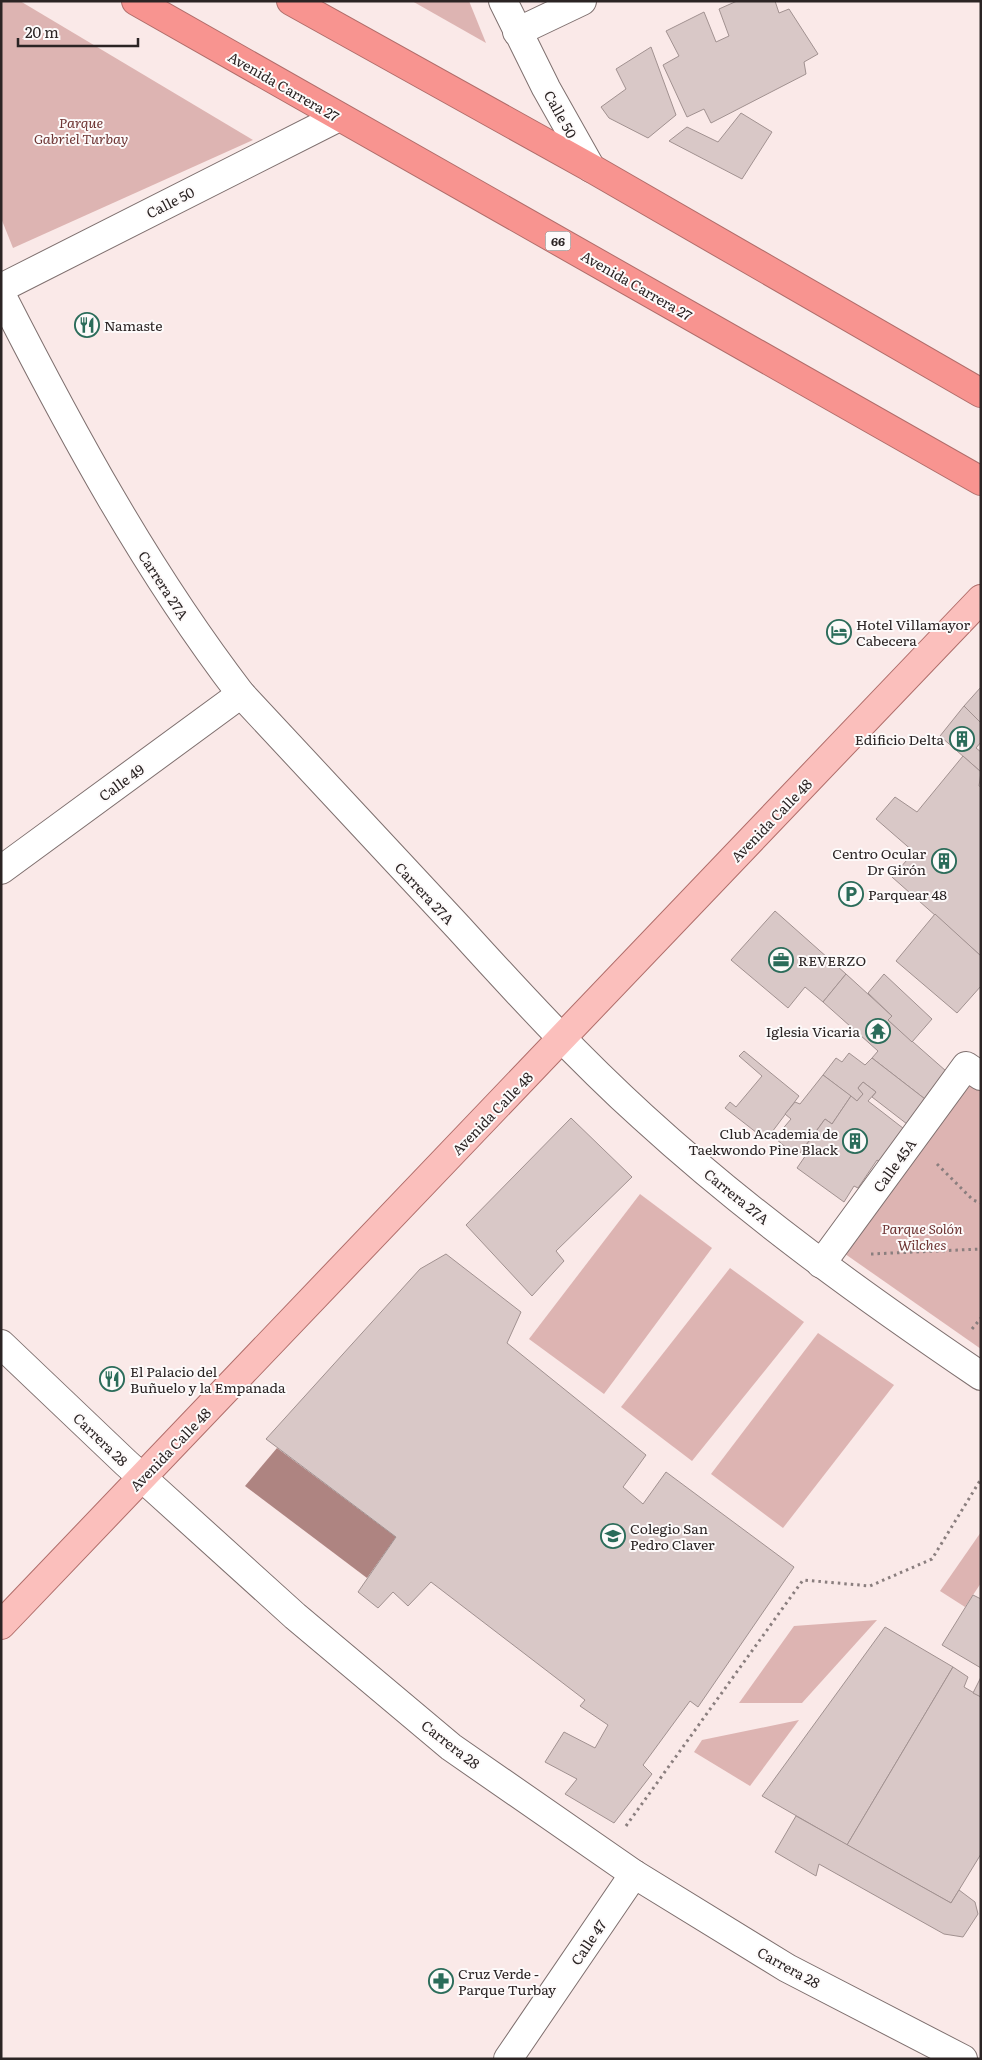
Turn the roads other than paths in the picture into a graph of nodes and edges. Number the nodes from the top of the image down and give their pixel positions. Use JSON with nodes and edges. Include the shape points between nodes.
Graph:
{"nodes":[{"id":1,"x":136,"y":1,"type":"edge"},
{"id":2,"x":290,"y":1,"type":"edge"},
{"id":3,"x":503,"y":1,"type":"edge"},
{"id":4,"x":582,"y":1,"type":"edge"},
{"id":5,"x":517,"y":32,"type":"junction"},
{"id":6,"x":339,"y":117,"type":"junction"},
{"id":7,"x":591,"y":168,"type":"junction"},
{"id":8,"x":1,"y":288,"type":"edge"},
{"id":9,"x":1,"y":294,"type":"edge"},
{"id":10,"x":981,"y":393,"type":"edge"},
{"id":11,"x":981,"y":481,"type":"edge"},
{"id":12,"x":981,"y":600,"type":"edge"},
{"id":13,"x":241,"y":694,"type":"junction"},
{"id":14,"x":1,"y":870,"type":"edge"},
{"id":15,"x":562,"y":1039,"type":"junction"},
{"id":16,"x":973,"y":1071,"type":"edge"},
{"id":17,"x":824,"y":1260,"type":"junction"},
{"id":18,"x":1,"y":1344,"type":"edge"},
{"id":19,"x":981,"y":1376,"type":"edge"},
{"id":20,"x":142,"y":1478,"type":"junction"},
{"id":21,"x":1,"y":1626,"type":"edge"},
{"id":22,"x":634,"y":1874,"type":"junction"},
{"id":23,"x":508,"y":2059,"type":"edge"},
{"id":24,"x":963,"y":2059,"type":"edge"}],
"edges":[{"from":1,"to":6,"type":"highway","name":"Avenida Carrera 27","number":"66"},
{"from":2,"to":7,"type":"highway"},
{"from":3,"to":5,"type":"street","name":"Calle 50"},
{"from":4,"to":5,"type":"street"},
{"from":5,"to":7,"type":"street","name":"Calle 50"},
{"from":6,"to":8,"type":"street","name":"Calle 50"},
{"from":6,"to":11,"type":"highway","name":"Avenida Carrera 27","number":"66"},
{"from":7,"to":10,"type":"highway"},
{"from":9,"to":13,"type":"street","name":"Carrera 27A","via":[[126,525],[201,642]]},
{"from":12,"to":15,"type":"main road","name":"Avenida Calle 48"},
{"from":13,"to":14,"type":"street","name":"Calle 49"},
{"from":13,"to":15,"type":"street","name":"Carrera 27A"},
{"from":15,"to":17,"type":"street","name":"Carrera 27A","via":[[643,1117],[736,1196]]},
{"from":15,"to":20,"type":"main road","name":"Avenida Calle 48"},
{"from":16,"to":17,"type":"street","name":"Calle 45A","via":[[912,1140]]},
{"from":17,"to":19,"type":"street","name":"Carrera 27A","via":[[901,1322]]},
{"from":18,"to":20,"type":"street","name":"Carrera 28"},
{"from":20,"to":21,"type":"main road","name":"Avenida Calle 48"},
{"from":20,"to":22,"type":"street","name":"Carrera 28","via":[[295,1616],[452,1747]]},
{"from":22,"to":23,"type":"street","name":"Calle 47"},
{"from":22,"to":24,"type":"street","name":"Carrera 28","via":[[788,1968]]}]}
